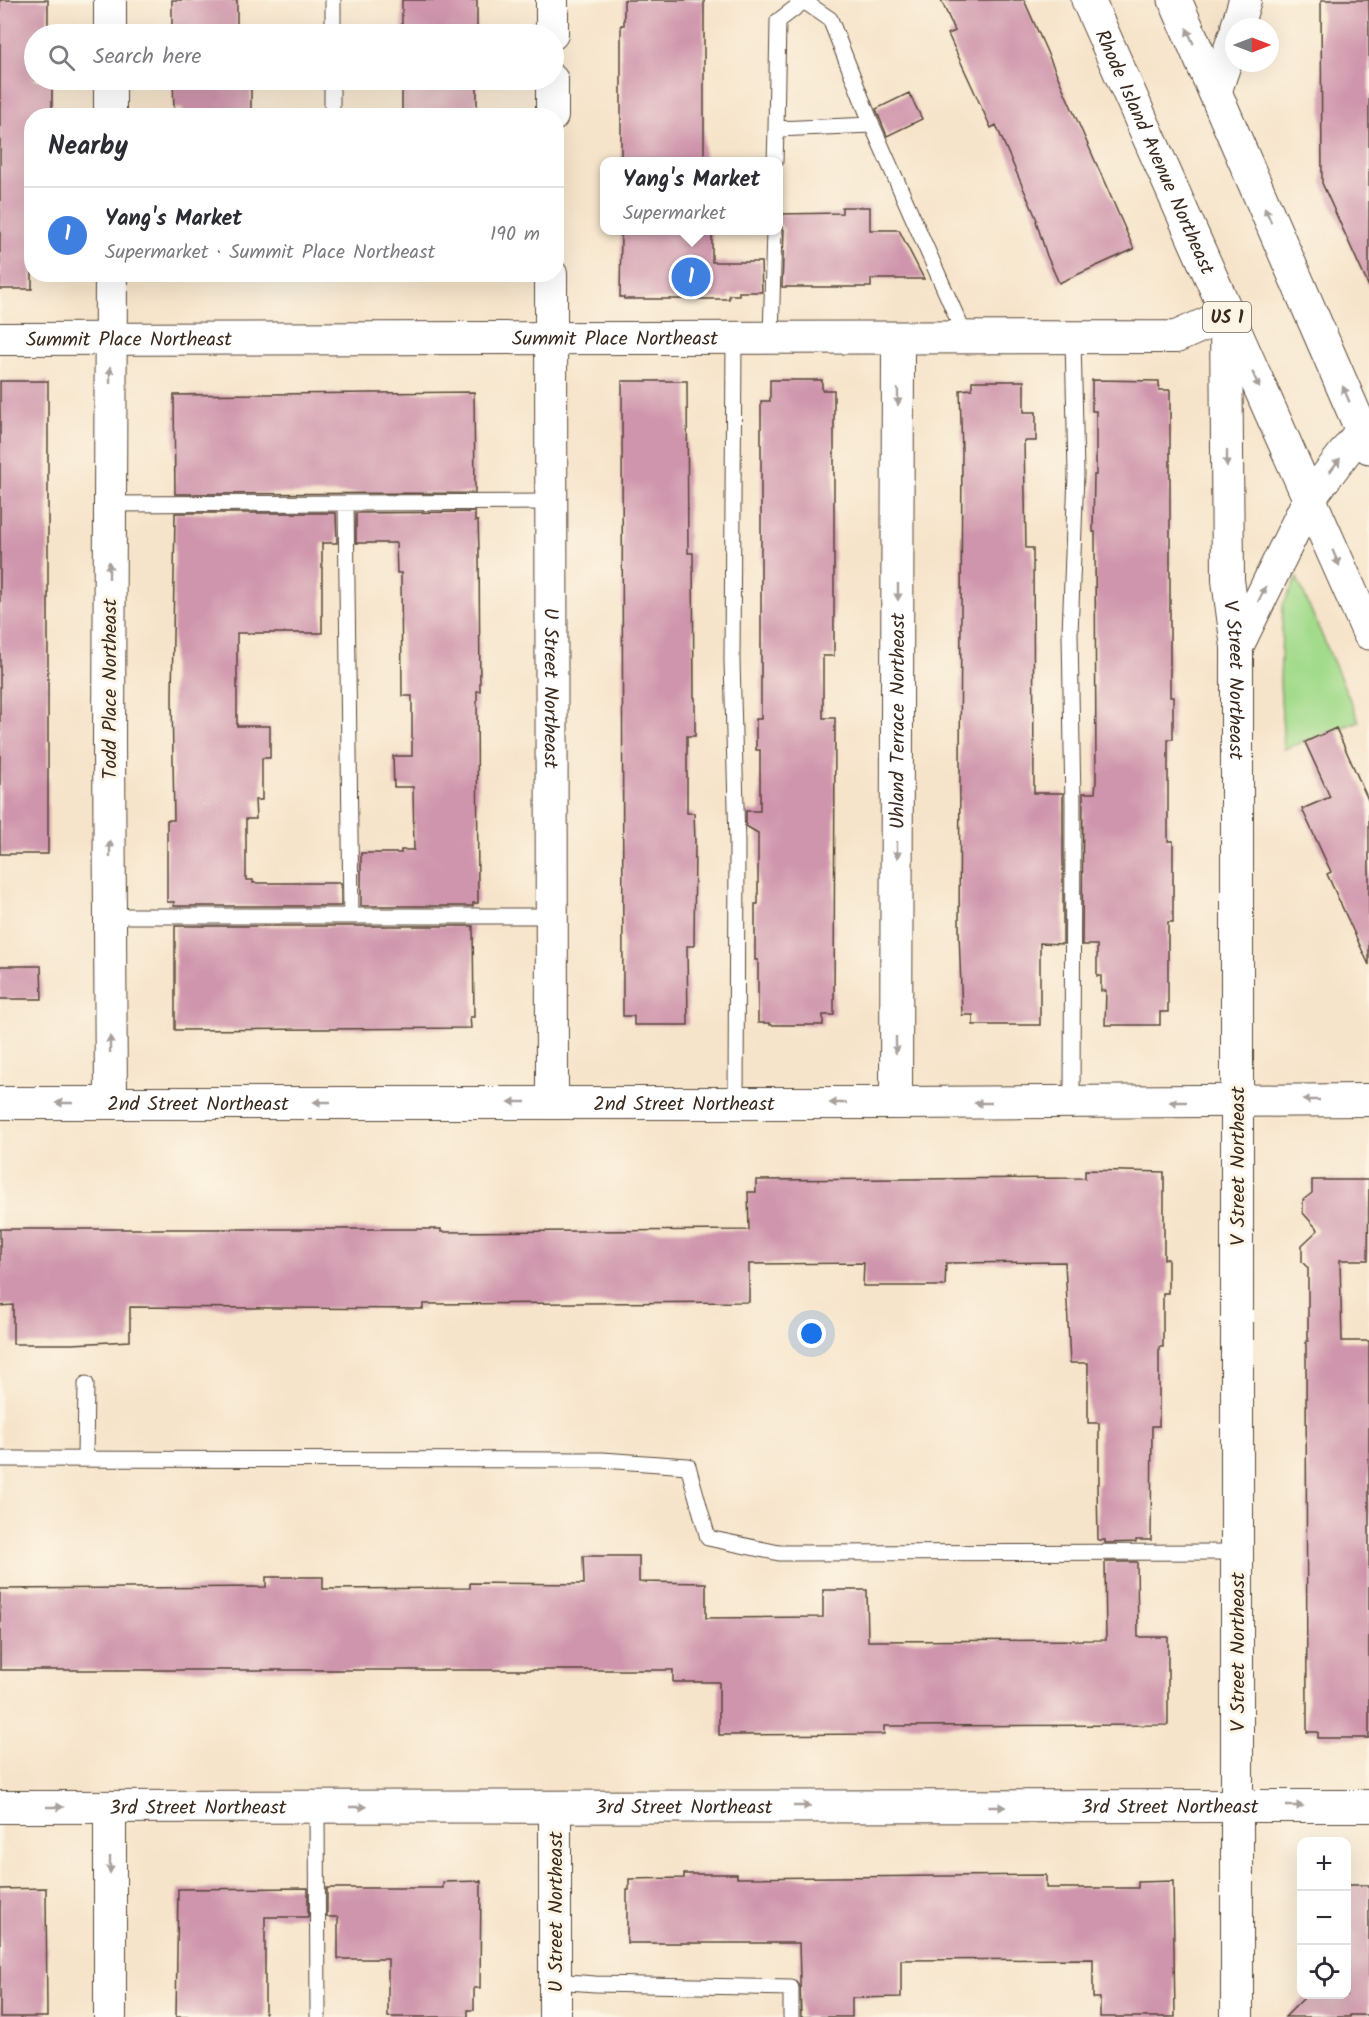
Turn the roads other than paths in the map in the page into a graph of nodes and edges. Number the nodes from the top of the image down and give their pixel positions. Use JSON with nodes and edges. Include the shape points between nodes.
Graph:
{"nodes":[{"id":1,"x":110,"y":0,"type":"edge"},
{"id":2,"x":333,"y":0,"type":"edge"},
{"id":3,"x":552,"y":0,"type":"edge"},
{"id":4,"x":1088,"y":0,"type":"edge"},
{"id":5,"x":1175,"y":0,"type":"edge"},
{"id":6,"x":1245,"y":0,"type":"edge"},
{"id":7,"x":802,"y":1,"type":"edge"},
{"id":8,"x":1240,"y":18,"type":"edge"},
{"id":9,"x":110,"y":24,"type":"edge"},
{"id":10,"x":333,"y":24,"type":"edge"},
{"id":11,"x":552,"y":24,"type":"edge"},
{"id":12,"x":1225,"y":64,"type":"edge"},
{"id":13,"x":110,"y":90,"type":"edge"},
{"id":14,"x":332,"y":90,"type":"edge"},
{"id":15,"x":552,"y":90,"type":"edge"},
{"id":16,"x":1215,"y":93,"type":"junction"},
{"id":17,"x":111,"y":108,"type":"edge"},
{"id":18,"x":332,"y":108,"type":"edge"},
{"id":19,"x":552,"y":108,"type":"edge"},
{"id":20,"x":872,"y":125,"type":"junction"},
{"id":21,"x":776,"y":129,"type":"junction"},
{"id":22,"x":775,"y":157,"type":"edge"},
{"id":23,"x":774,"y":235,"type":"edge"},
{"id":24,"x":111,"y":282,"type":"edge"},
{"id":25,"x":551,"y":282,"type":"edge"},
{"id":26,"x":1226,"y":315,"type":"junction"},
{"id":27,"x":551,"y":338,"type":"junction"},
{"id":28,"x":734,"y":338,"type":"junction"},
{"id":29,"x":771,"y":338,"type":"junction"},
{"id":30,"x":966,"y":338,"type":"junction"},
{"id":31,"x":1074,"y":338,"type":"junction"},
{"id":32,"x":0,"y":339,"type":"edge"},
{"id":33,"x":110,"y":339,"type":"junction"},
{"id":34,"x":898,"y":339,"type":"junction"},
{"id":35,"x":1365,"y":439,"type":"edge"},
{"id":36,"x":1309,"y":499,"type":"junction"},
{"id":37,"x":552,"y":502,"type":"junction"},
{"id":38,"x":346,"y":503,"type":"junction"},
{"id":39,"x":110,"y":504,"type":"junction"},
{"id":40,"x":1369,"y":633,"type":"edge"},
{"id":41,"x":1237,"y":647,"type":"junction"},
{"id":42,"x":110,"y":916,"type":"junction"},
{"id":43,"x":351,"y":916,"type":"junction"},
{"id":44,"x":552,"y":916,"type":"junction"},
{"id":45,"x":1237,"y":1100,"type":"junction"},
{"id":46,"x":1369,"y":1100,"type":"edge"},
{"id":47,"x":552,"y":1102,"type":"junction"},
{"id":48,"x":1072,"y":1102,"type":"junction"},
{"id":49,"x":0,"y":1103,"type":"edge"},
{"id":50,"x":111,"y":1103,"type":"junction"},
{"id":51,"x":736,"y":1103,"type":"junction"},
{"id":52,"x":896,"y":1103,"type":"junction"},
{"id":53,"x":86,"y":1384,"type":"dead end"},
{"id":54,"x":0,"y":1459,"type":"edge"},
{"id":55,"x":85,"y":1459,"type":"junction"},
{"id":56,"x":1237,"y":1552,"type":"junction"},
{"id":57,"x":1369,"y":1806,"type":"edge"},
{"id":58,"x":0,"y":1807,"type":"edge"},
{"id":59,"x":110,"y":1807,"type":"junction"},
{"id":60,"x":317,"y":1807,"type":"junction"},
{"id":61,"x":555,"y":1807,"type":"junction"},
{"id":62,"x":1237,"y":1807,"type":"junction"},
{"id":63,"x":555,"y":1980,"type":"junction"},
{"id":64,"x":110,"y":2017,"type":"edge"},
{"id":65,"x":318,"y":2017,"type":"edge"},
{"id":66,"x":555,"y":2017,"type":"edge"},
{"id":67,"x":791,"y":2017,"type":"edge"},
{"id":68,"x":1238,"y":2017,"type":"edge"}],
"edges":[{"from":1,"to":9,"type":"street"},
{"from":2,"to":10,"type":"lane"},
{"from":3,"to":11,"type":"street"},
{"from":4,"to":26,"type":"main road","name":"Rhode Island Avenue Northeast","number":"US 1"},
{"from":16,"to":5,"type":"main road","one_way":true},
{"from":6,"to":8,"type":"street"},
{"from":7,"to":20,"type":"lane","via":[[830,19]]},
{"from":7,"to":21,"type":"lane","via":[[778,21]]},
{"from":12,"to":16,"type":"street"},
{"from":13,"to":17,"type":"street"},
{"from":14,"to":18,"type":"lane"},
{"from":15,"to":19,"type":"street"},
{"from":35,"to":16,"type":"main road","one_way":true},
{"from":20,"to":21,"type":"lane"},
{"from":20,"to":30,"type":"lane"},
{"from":21,"to":22,"type":"lane"},
{"from":23,"to":29,"type":"lane"},
{"from":24,"to":33,"type":"street","name":"Todd Place Northeast"},
{"from":25,"to":27,"type":"street","name":"U Street Northeast"},
{"from":26,"to":31,"type":"street","name":"Summit Place Northeast","via":[[1176,337]]},
{"from":26,"to":36,"type":"main road","name":"Rhode Island Avenue Northeast","number":"US 1","one_way":true},
{"from":26,"to":41,"type":"street","name":"V Street Northeast","one_way":true,"via":[[1228,580]]},
{"from":27,"to":28,"type":"street","name":"Summit Place Northeast"},
{"from":27,"to":33,"type":"street","name":"Summit Place Northeast"},
{"from":27,"to":37,"type":"street","name":"U Street Northeast"},
{"from":28,"to":29,"type":"street","name":"Summit Place Northeast"},
{"from":28,"to":51,"type":"lane"},
{"from":29,"to":34,"type":"street","name":"Summit Place Northeast"},
{"from":30,"to":31,"type":"street","name":"Summit Place Northeast"},
{"from":30,"to":34,"type":"street","name":"Summit Place Northeast"},
{"from":31,"to":48,"type":"lane","via":[[1076,474],[1070,634]]},
{"from":32,"to":33,"type":"street","name":"Summit Place Northeast"},
{"from":39,"to":33,"type":"street","name":"Todd Place Northeast","one_way":true},
{"from":34,"to":52,"type":"street","name":"Uhland Terrace Northeast","one_way":true},
{"from":36,"to":35,"type":"street","one_way":true},
{"from":36,"to":40,"type":"main road","name":"Rhode Island Avenue Northeast","number":"US 1","one_way":true},
{"from":41,"to":36,"type":"street","one_way":true},
{"from":37,"to":38,"type":"lane"},
{"from":37,"to":44,"type":"street","name":"U Street Northeast"},
{"from":38,"to":39,"type":"lane"},
{"from":38,"to":43,"type":"lane"},
{"from":42,"to":39,"type":"street","name":"Todd Place Northeast","one_way":true},
{"from":41,"to":45,"type":"street","name":"V Street Northeast"},
{"from":42,"to":43,"type":"lane"},
{"from":50,"to":42,"type":"street","name":"Todd Place Northeast","one_way":true},
{"from":43,"to":44,"type":"lane"},
{"from":44,"to":47,"type":"street","name":"U Street Northeast"},
{"from":46,"to":45,"type":"street","name":"2nd Street Northeast","one_way":true},
{"from":45,"to":48,"type":"street","name":"2nd Street Northeast","one_way":true},
{"from":45,"to":56,"type":"street","name":"V Street Northeast"},
{"from":47,"to":50,"type":"street","name":"2nd Street Northeast","one_way":true},
{"from":47,"to":51,"type":"street","name":"2nd Street Northeast"},
{"from":48,"to":52,"type":"street","name":"2nd Street Northeast","one_way":true},
{"from":50,"to":49,"type":"street","name":"2nd Street Northeast","one_way":true},
{"from":52,"to":51,"type":"street","name":"2nd Street Northeast","one_way":true},
{"from":53,"to":55,"type":"lane"},
{"from":54,"to":55,"type":"lane"},
{"from":55,"to":56,"type":"lane","via":[[602,1460],[688,1466],[708,1538],[779,1553]]},
{"from":56,"to":62,"type":"street","name":"V Street Northeast"},
{"from":62,"to":57,"type":"street","name":"3rd Street Northeast","one_way":true},
{"from":58,"to":59,"type":"street","name":"3rd Street Northeast","one_way":true},
{"from":59,"to":60,"type":"street","name":"3rd Street Northeast"},
{"from":59,"to":64,"type":"street","one_way":true},
{"from":60,"to":61,"type":"street","name":"3rd Street Northeast","one_way":true},
{"from":60,"to":65,"type":"lane"},
{"from":61,"to":62,"type":"street","name":"3rd Street Northeast","one_way":true},
{"from":61,"to":63,"type":"street","name":"U Street Northeast"},
{"from":62,"to":68,"type":"street","name":"V Street Northeast"},
{"from":63,"to":66,"type":"street","name":"U Street Northeast"},
{"from":63,"to":67,"type":"lane","via":[[791,1988]]}]}
